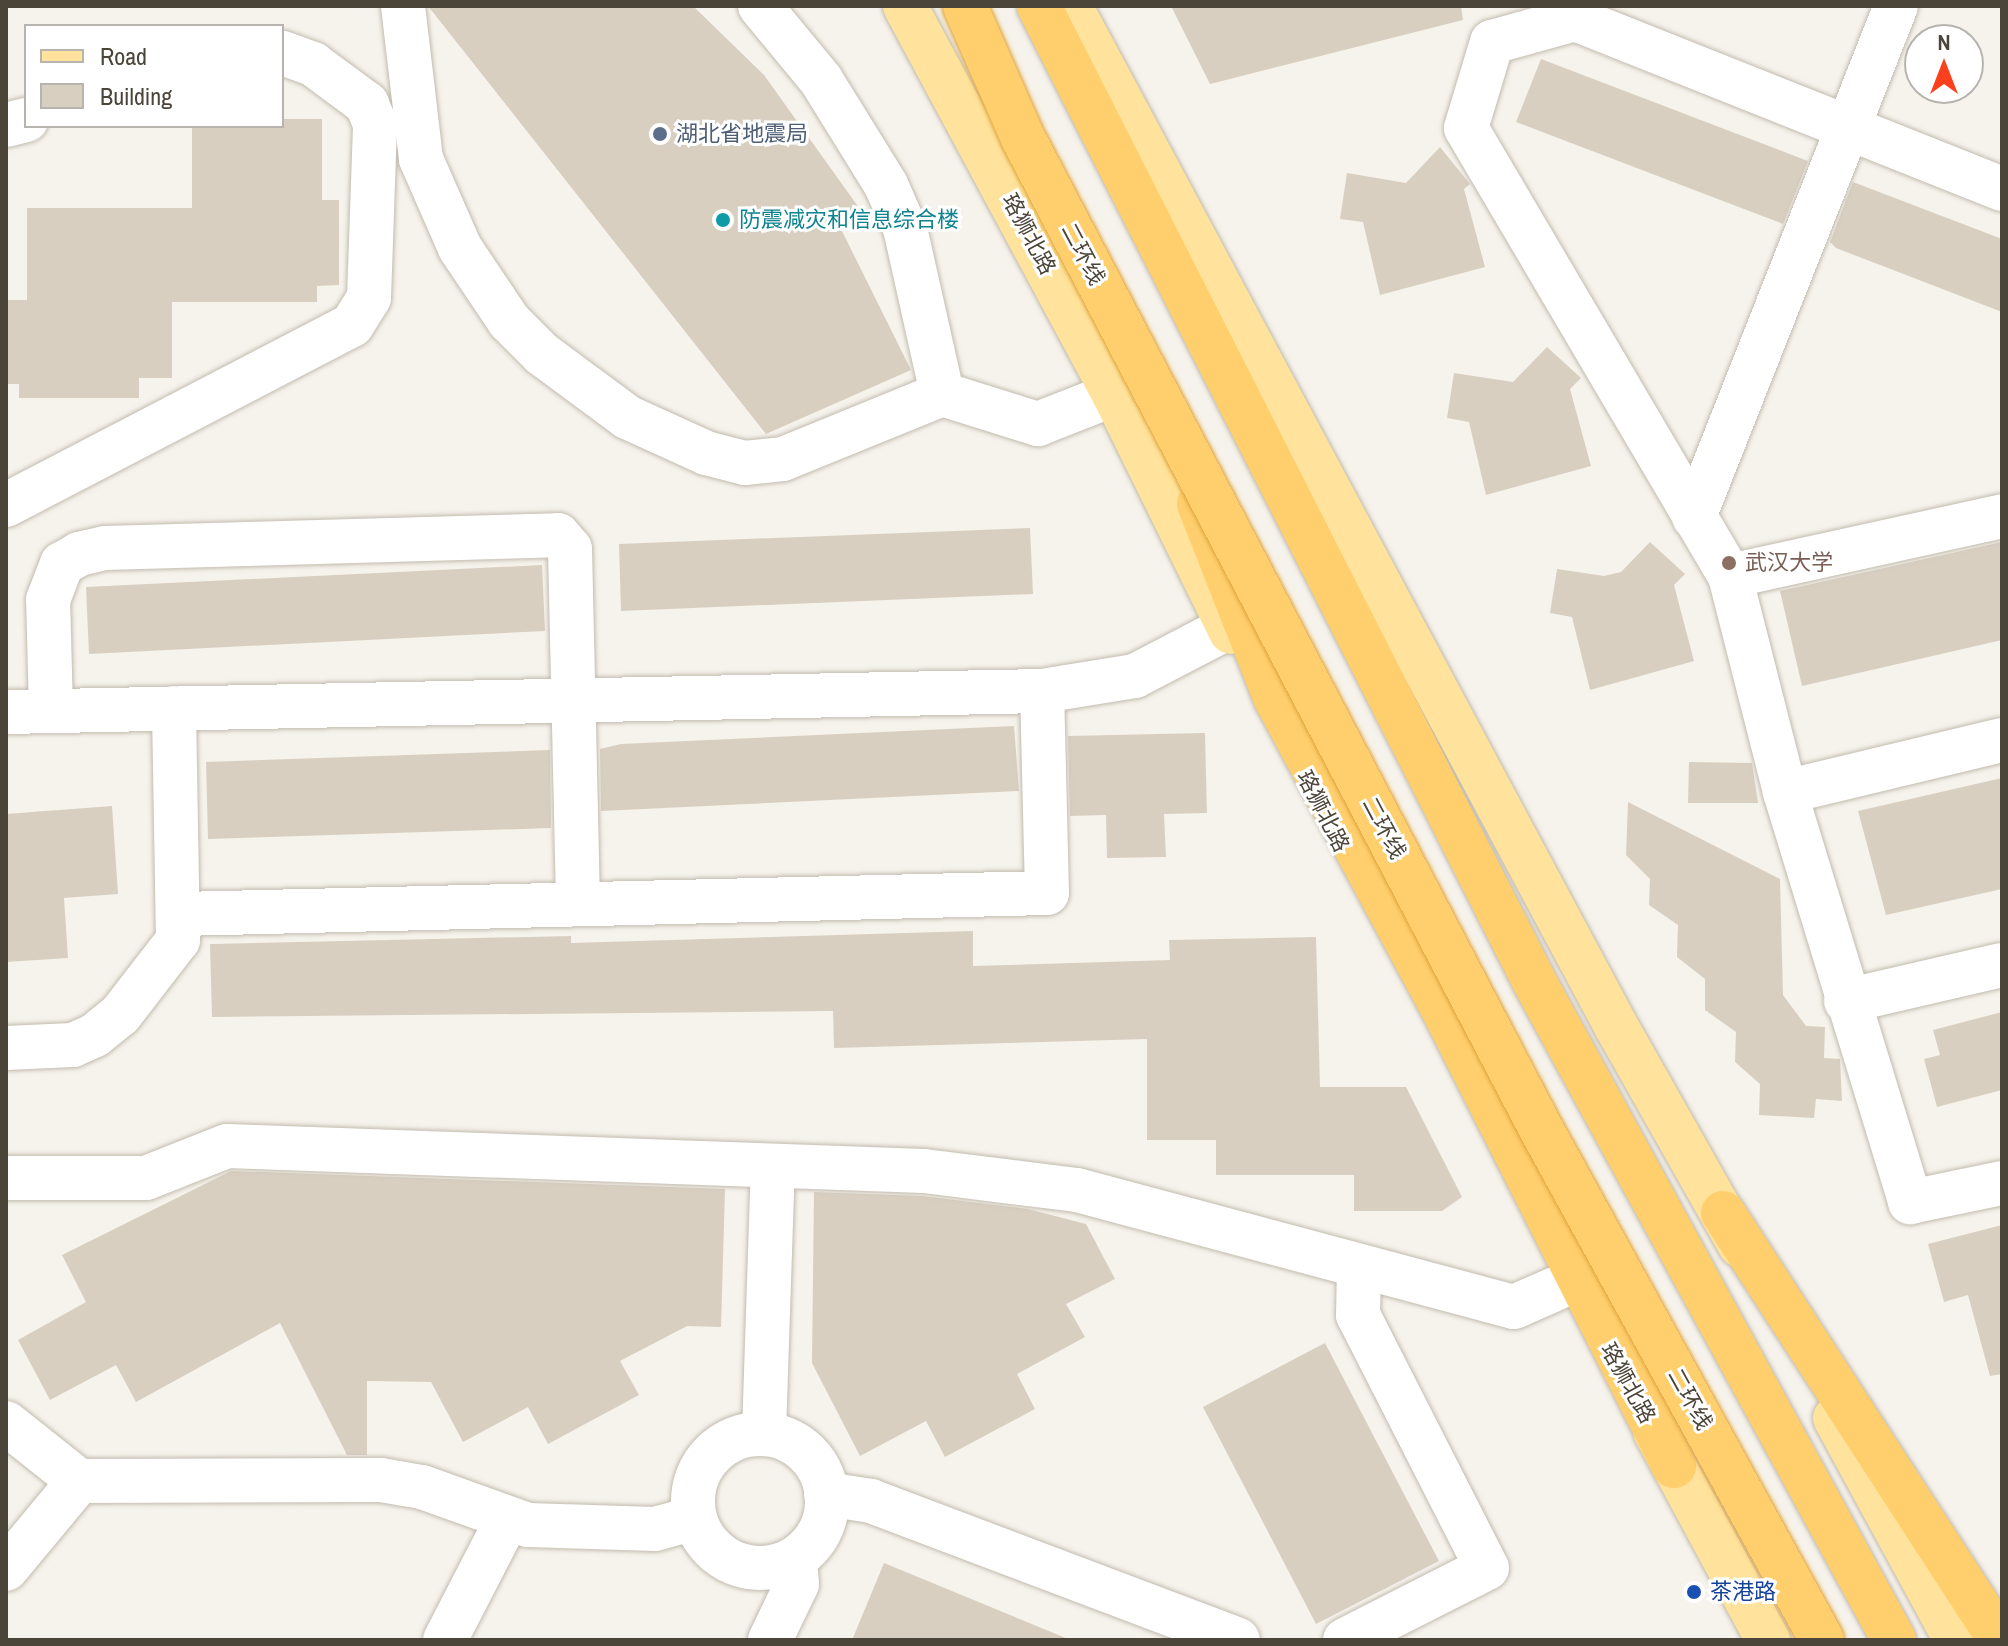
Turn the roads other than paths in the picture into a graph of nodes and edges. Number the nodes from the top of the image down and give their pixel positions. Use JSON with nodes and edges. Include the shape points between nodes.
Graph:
{"nodes":[{"id":1,"x":403,"y":6,"type":"edge"},
{"id":2,"x":760,"y":6,"type":"edge"},
{"id":3,"x":965,"y":6,"type":"edge"},
{"id":4,"x":981,"y":6,"type":"edge"},
{"id":5,"x":1039,"y":6,"type":"edge"},
{"id":6,"x":1070,"y":6,"type":"edge"},
{"id":7,"x":1896,"y":6,"type":"edge"},
{"id":8,"x":1573,"y":12,"type":"edge"},
{"id":9,"x":914,"y":18,"type":"edge"},
{"id":10,"x":284,"y":54,"type":"edge"},
{"id":11,"x":1848,"y":128,"type":"junction"},
{"id":12,"x":2002,"y":189,"type":"edge"},
{"id":13,"x":942,"y":394,"type":"junction"},
{"id":14,"x":1114,"y":394,"type":"junction"},
{"id":15,"x":1167,"y":415,"type":"junction"},
{"id":16,"x":6,"y":505,"type":"edge"},
{"id":17,"x":2002,"y":516,"type":"edge"},
{"id":18,"x":1694,"y":517,"type":"junction"},
{"id":19,"x":1730,"y":576,"type":"junction"},
{"id":20,"x":1229,"y":627,"type":"junction"},
{"id":21,"x":1042,"y":691,"type":"junction"},
{"id":22,"x":574,"y":696,"type":"junction"},
{"id":23,"x":174,"y":708,"type":"junction"},
{"id":24,"x":51,"y":711,"type":"junction"},
{"id":25,"x":6,"y":712,"type":"edge"},
{"id":26,"x":2002,"y":740,"type":"edge"},
{"id":27,"x":1785,"y":792,"type":"junction"},
{"id":28,"x":578,"y":904,"type":"junction"},
{"id":29,"x":181,"y":914,"type":"junction"},
{"id":30,"x":2002,"y":965,"type":"edge"},
{"id":31,"x":1846,"y":1001,"type":"junction"},
{"id":32,"x":6,"y":1048,"type":"edge"},
{"id":33,"x":773,"y":1166,"type":"junction"},
{"id":34,"x":6,"y":1178,"type":"edge"},
{"id":35,"x":2002,"y":1183,"type":"edge"},
{"id":36,"x":1723,"y":1213,"type":"junction"},
{"id":37,"x":1359,"y":1268,"type":"junction"},
{"id":38,"x":1571,"y":1282,"type":"junction"},
{"id":39,"x":6,"y":1423,"type":"edge"},
{"id":40,"x":764,"y":1433,"type":"junction"},
{"id":41,"x":1674,"y":1466,"type":"junction"},
{"id":42,"x":79,"y":1481,"type":"junction"},
{"id":43,"x":826,"y":1494,"type":"junction"},
{"id":44,"x":695,"y":1518,"type":"junction"},
{"id":45,"x":507,"y":1520,"type":"junction"},
{"id":46,"x":795,"y":1559,"type":"junction"},
{"id":47,"x":6,"y":1569,"type":"edge"},
{"id":48,"x":445,"y":1640,"type":"edge"},
{"id":49,"x":770,"y":1640,"type":"edge"},
{"id":50,"x":1238,"y":1640,"type":"edge"},
{"id":51,"x":1345,"y":1640,"type":"edge"},
{"id":52,"x":1768,"y":1640,"type":"edge"},
{"id":53,"x":1822,"y":1640,"type":"edge"},
{"id":54,"x":1894,"y":1640,"type":"edge"},
{"id":55,"x":1956,"y":1640,"type":"edge"},
{"id":56,"x":2000,"y":1640,"type":"edge"}],
"edges":[{"from":1,"to":13,"type":"street","via":[[421,159],[440,208],[509,321],[585,389],[668,438],[745,463],[783,459]]},
{"from":2,"to":13,"type":"street","via":[[821,80],[886,185],[905,228]]},
{"from":3,"to":15,"type":"highway","name":"二环线","bridge":true,"via":[[1023,138]]},
{"from":4,"to":9,"type":"main road","name":"珞狮北路"},
{"from":5,"to":54,"type":"highway","via":[[1534,981]]},
{"from":6,"to":36,"type":"main road","via":[[1616,1026]]},
{"from":7,"to":11,"type":"street"},
{"from":8,"to":11,"type":"street"},
{"from":8,"to":18,"type":"street","via":[[1492,42],[1466,128]]},
{"from":9,"to":14,"type":"main road","name":"珞狮北路"},
{"from":10,"to":16,"type":"street","via":[[313,64],[367,104],[375,124],[369,298],[352,325]]},
{"from":11,"to":12,"type":"street"},
{"from":11,"to":18,"type":"street"},
{"from":13,"to":14,"type":"street","via":[[1038,424]]},
{"from":14,"to":20,"type":"main road","name":"珞狮北路"},
{"from":15,"to":41,"type":"highway","bridge":true,"via":[[1233,600],[1276,699],[1440,1003]]},
{"from":15,"to":53,"type":"highway","name":"二环线","bridge":true,"via":[[1540,1127]]},
{"from":17,"to":19,"type":"street"},
{"from":18,"to":19,"type":"street"},
{"from":19,"to":27,"type":"street"},
{"from":20,"to":21,"type":"street","via":[[1135,676]]},
{"from":20,"to":38,"type":"main road","name":"珞狮北路"},
{"from":21,"to":22,"type":"street"},
{"from":21,"to":28,"type":"street","via":[[1047,893]]},
{"from":22,"to":23,"type":"street"},
{"from":22,"to":24,"type":"street","via":[[570,549],[558,535],[152,546],[105,548],[62,564],[48,600]]},
{"from":22,"to":28,"type":"street"},
{"from":23,"to":24,"type":"street"},
{"from":23,"to":29,"type":"street"},
{"from":24,"to":25,"type":"street"},
{"from":26,"to":27,"type":"street"},
{"from":27,"to":31,"type":"street"},
{"from":28,"to":29,"type":"street"},
{"from":29,"to":32,"type":"street","via":[[178,940],[120,1015],[95,1035],[73,1045]]},
{"from":30,"to":31,"type":"street"},
{"from":31,"to":35,"type":"street","via":[[1910,1202]]},
{"from":33,"to":34,"type":"street","via":[[227,1146],[146,1178]]},
{"from":33,"to":37,"type":"street","via":[[924,1171],[1077,1190]]},
{"from":33,"to":40,"type":"street"},
{"from":36,"to":55,"type":"main road"},
{"from":36,"to":56,"type":"highway"},
{"from":37,"to":38,"type":"street","via":[[1514,1307]]},
{"from":37,"to":51,"type":"street","via":[[1358,1315],[1487,1568]]},
{"from":38,"to":41,"type":"main road","name":"珞狮北路"},
{"from":39,"to":42,"type":"street"},
{"from":40,"to":43,"type":"street","via":[[803,1449],[817,1465]]},
{"from":40,"to":44,"type":"street","via":[[740,1436],[704,1463],[694,1484]]},
{"from":41,"to":52,"type":"main road","name":"珞狮北路"},
{"from":42,"to":45,"type":"street","via":[[400,1481]]},
{"from":42,"to":47,"type":"street"},
{"from":43,"to":46,"type":"street","via":[[822,1527]]},
{"from":43,"to":50,"type":"street","via":[[871,1501]]},
{"from":44,"to":45,"type":"street","via":[[655,1529]]},
{"from":44,"to":46,"type":"street","via":[[712,1548],[731,1562],[752,1568]]},
{"from":45,"to":48,"type":"street"},
{"from":46,"to":49,"type":"street","via":[[797,1584]]}]}
